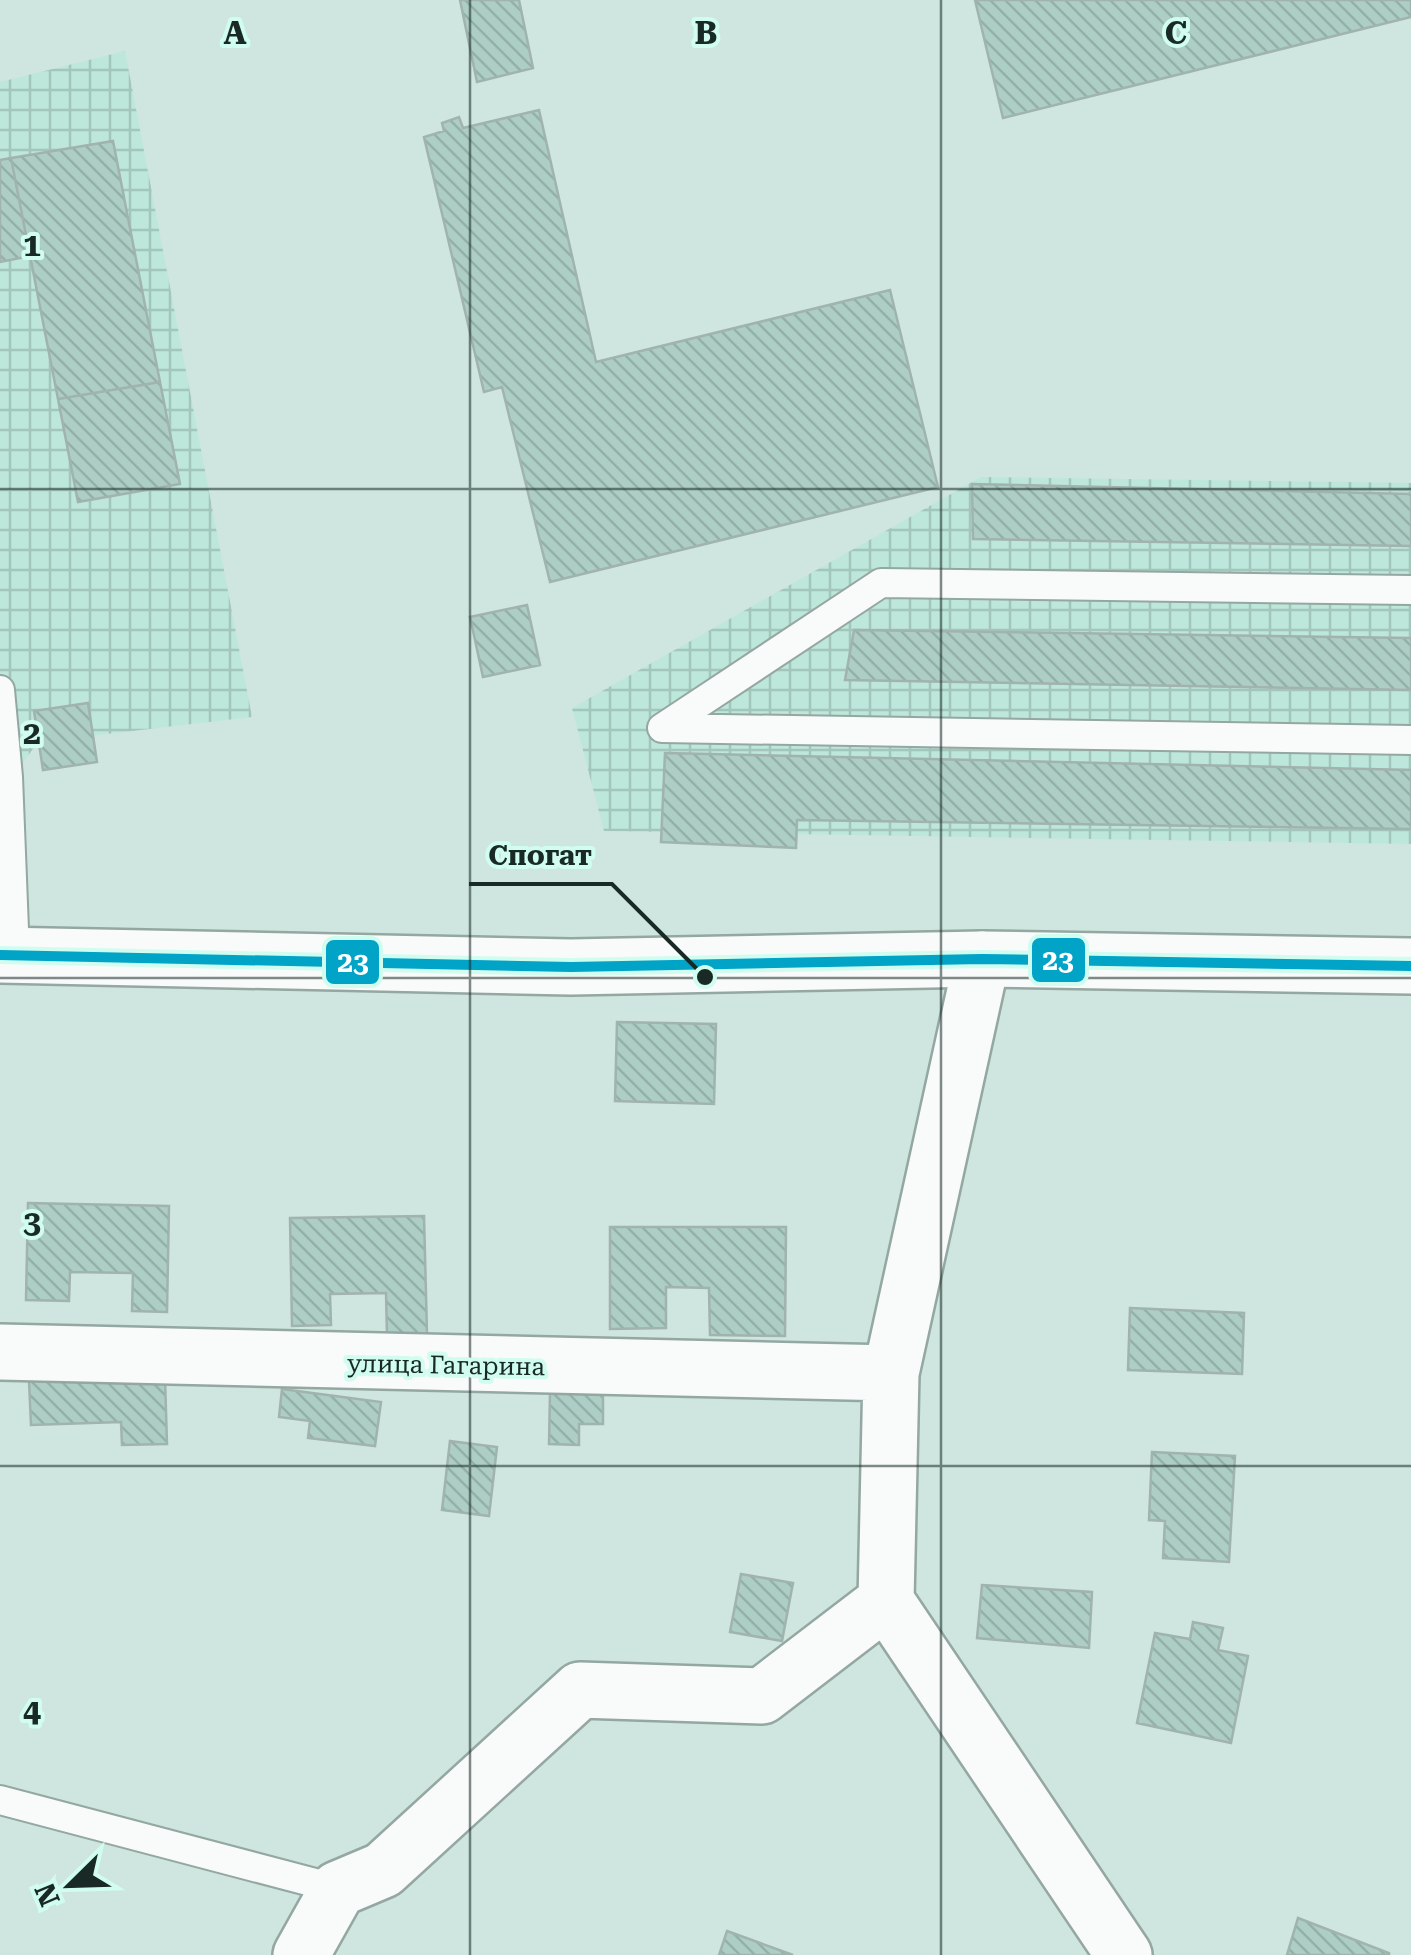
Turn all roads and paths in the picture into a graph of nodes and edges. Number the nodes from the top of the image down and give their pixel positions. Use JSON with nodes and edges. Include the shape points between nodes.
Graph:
{"nodes":[{"id":1,"x":1411,"y":590,"type":"edge"},
{"id":2,"x":0,"y":690,"type":"edge"},
{"id":3,"x":1411,"y":740,"type":"edge"},
{"id":4,"x":7,"y":955,"type":"edge"},
{"id":5,"x":982,"y":959,"type":"junction"},
{"id":6,"x":1411,"y":966,"type":"edge"},
{"id":7,"x":0,"y":1352,"type":"edge"},
{"id":8,"x":891,"y":1373,"type":"junction"},
{"id":9,"x":886,"y":1601,"type":"junction"},
{"id":10,"x":0,"y":1800,"type":"edge"},
{"id":11,"x":338,"y":1889,"type":"junction"},
{"id":12,"x":302,"y":1955,"type":"edge"},
{"id":13,"x":1124,"y":1955,"type":"edge"}],
"edges":[{"from":1,"to":3,"type":"lane","via":[[881,583],[662,728]]},
{"from":2,"to":4,"type":"lane","via":[[8,777]]},
{"from":4,"to":5,"type":"street","via":[[571,967]]},
{"from":5,"to":6,"type":"street"},
{"from":5,"to":8,"type":"street"},
{"from":7,"to":8,"type":"street","name":"улица Гагарина"},
{"from":8,"to":9,"type":"street"},
{"from":9,"to":11,"type":"street","via":[[762,1696],[580,1690],[383,1870]]},
{"from":9,"to":13,"type":"street"},
{"from":10,"to":11,"type":"lane"},
{"from":11,"to":12,"type":"street"}]}
